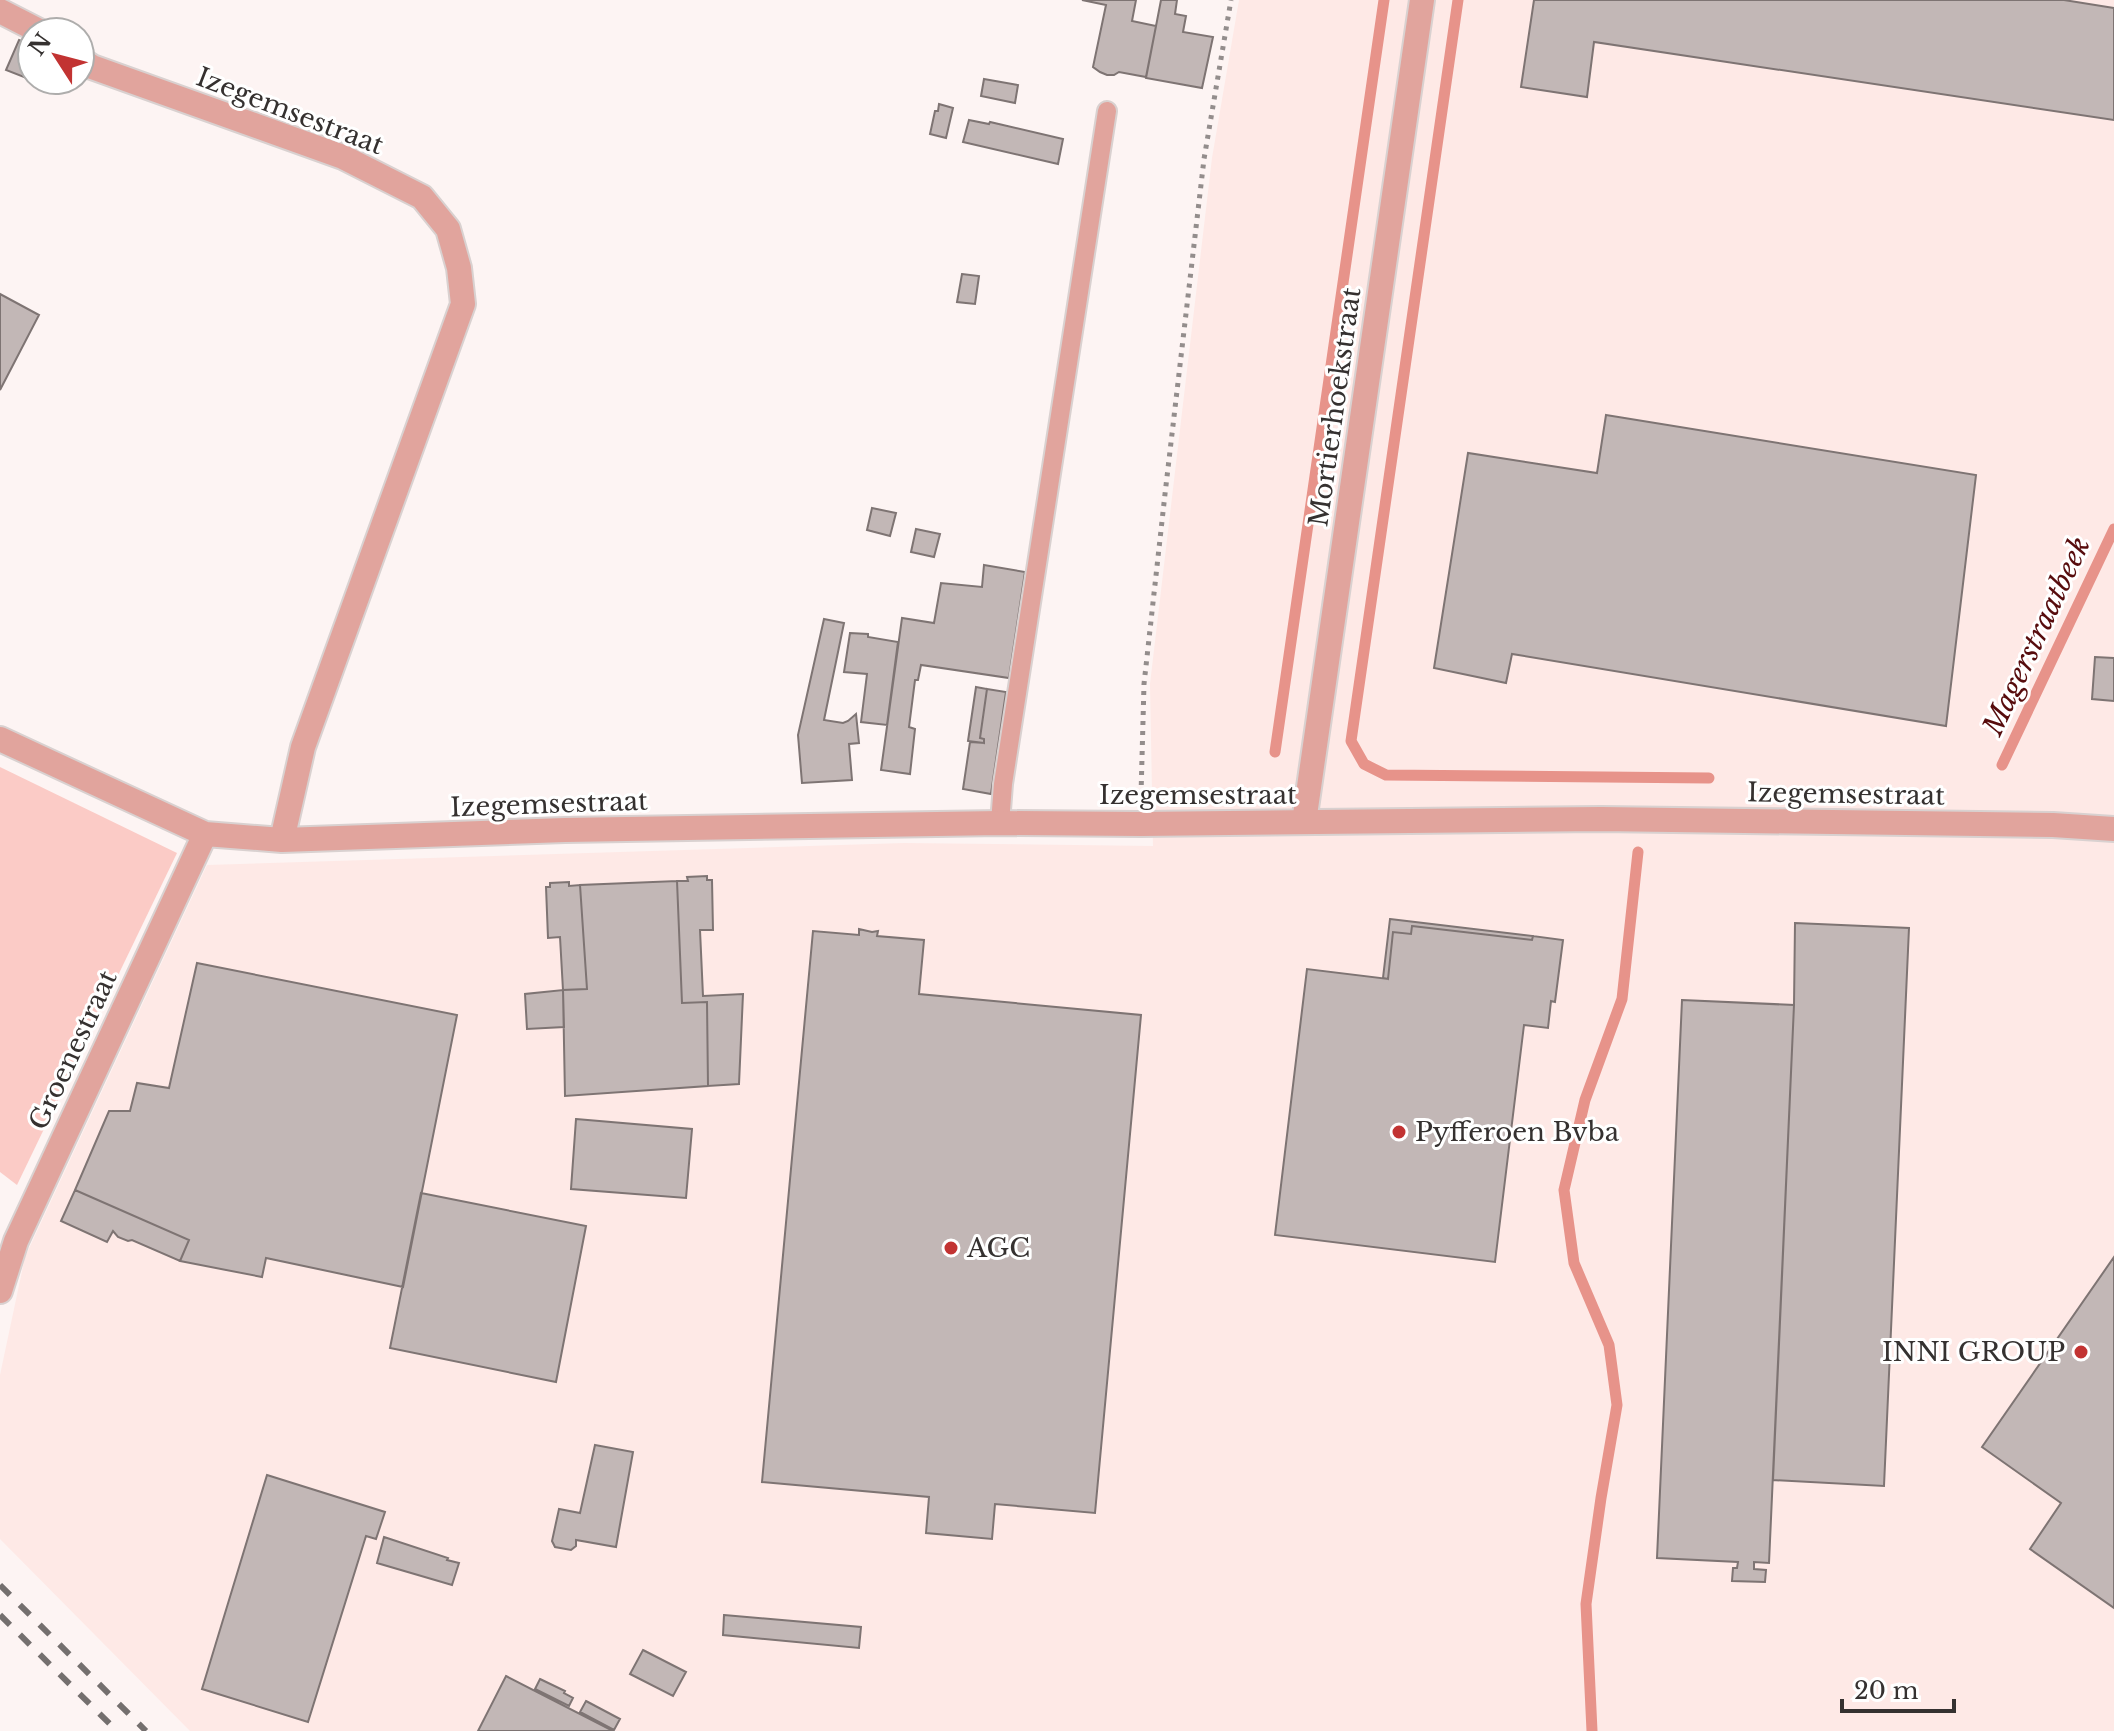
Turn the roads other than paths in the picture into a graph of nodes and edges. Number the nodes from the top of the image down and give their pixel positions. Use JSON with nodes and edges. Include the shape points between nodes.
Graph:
{"nodes":[{"id":1,"x":1422,"y":0,"type":"edge"},
{"id":2,"x":96,"y":68,"type":"edge"},
{"id":3,"x":1107,"y":111,"type":"dead end"},
{"id":4,"x":0,"y":739,"type":"edge"},
{"id":5,"x":1304,"y":822,"type":"junction"},
{"id":6,"x":1000,"y":823,"type":"junction"},
{"id":7,"x":2114,"y":829,"type":"edge"},
{"id":8,"x":205,"y":834,"type":"junction"},
{"id":9,"x":282,"y":840,"type":"junction"},
{"id":10,"x":0,"y":1291,"type":"edge"}],
"edges":[{"from":1,"to":5,"type":"street","name":"Mortierhoekstraat"},
{"from":2,"to":9,"type":"street","name":"Izegemsestraat","via":[[343,157],[422,197],[448,229],[459,268],[463,304],[303,747]]},
{"from":3,"to":6,"type":"lane"},
{"from":4,"to":8,"type":"street","name":"Izegemsestraat"},
{"from":5,"to":6,"type":"street","name":"Izegemsestraat"},
{"from":5,"to":7,"type":"street","name":"Izegemsestraat","via":[[1601,819]]},
{"from":6,"to":9,"type":"street","name":"Izegemsestraat"},
{"from":8,"to":9,"type":"street","name":"Izegemsestraat"},
{"from":8,"to":10,"type":"street","name":"Groenestraat","via":[[22,1227]]}]}
